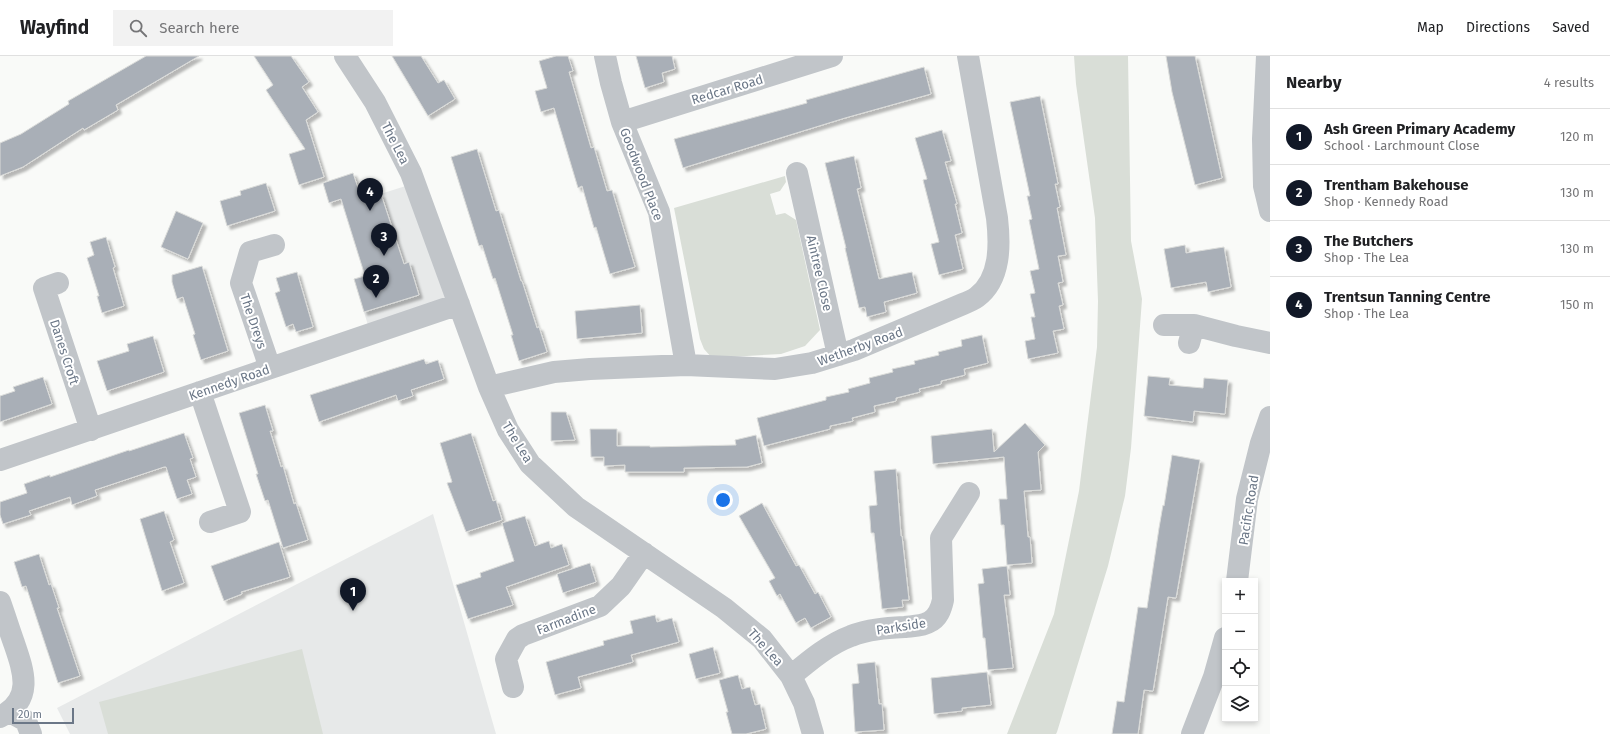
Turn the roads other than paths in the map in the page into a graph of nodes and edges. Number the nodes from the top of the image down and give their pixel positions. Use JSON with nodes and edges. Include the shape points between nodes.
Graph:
{"nodes":[{"id":1,"x":344,"y":56,"type":"edge"},
{"id":2,"x":605,"y":56,"type":"edge"},
{"id":3,"x":832,"y":56,"type":"edge"},
{"id":4,"x":968,"y":56,"type":"edge"},
{"id":5,"x":1266,"y":56,"type":"edge"},
{"id":6,"x":622,"y":122,"type":"junction"},
{"id":7,"x":1267,"y":186,"type":"edge"},
{"id":8,"x":795,"y":187,"type":"dead end"},
{"id":9,"x":1270,"y":211,"type":"edge"},
{"id":10,"x":274,"y":245,"type":"dead end"},
{"id":11,"x":45,"y":288,"type":"dead end"},
{"id":12,"x":459,"y":304,"type":"junction"},
{"id":13,"x":1164,"y":325,"type":"dead end"},
{"id":14,"x":1270,"y":343,"type":"edge"},
{"id":15,"x":838,"y":355,"type":"junction"},
{"id":16,"x":686,"y":365,"type":"junction"},
{"id":17,"x":270,"y":368,"type":"junction"},
{"id":18,"x":489,"y":387,"type":"junction"},
{"id":19,"x":200,"y":392,"type":"junction"},
{"id":20,"x":1270,"y":417,"type":"edge"},
{"id":21,"x":91,"y":430,"type":"junction"},
{"id":22,"x":0,"y":460,"type":"edge"},
{"id":23,"x":970,"y":493,"type":"dead end"},
{"id":24,"x":210,"y":522,"type":"dead end"},
{"id":25,"x":644,"y":553,"type":"junction"},
{"id":26,"x":1237,"y":578,"type":"edge"},
{"id":27,"x":0,"y":602,"type":"edge"},
{"id":28,"x":1222,"y":649,"type":"edge"},
{"id":29,"x":791,"y":676,"type":"junction"},
{"id":30,"x":512,"y":687,"type":"dead end"},
{"id":31,"x":5,"y":715,"type":"edge"},
{"id":32,"x":31,"y":734,"type":"edge"},
{"id":33,"x":814,"y":734,"type":"edge"},
{"id":34,"x":1192,"y":734,"type":"edge"}],
"edges":[{"from":1,"to":12,"type":"street","name":"The Lea","via":[[375,102],[411,173]]},
{"from":2,"to":6,"type":"street","name":"Goodwood Place"},
{"from":3,"to":6,"type":"street","name":"Redcar Road"},
{"from":4,"to":15,"type":"street","name":"Wetherby Road","via":[[997,218],[999,236],[994,273],[978,296],[963,304]]},
{"from":5,"to":7,"type":"street","via":[[1263,139]]},
{"from":6,"to":16,"type":"street","name":"Goodwood Place","via":[[659,212]]},
{"from":7,"to":9,"type":"street"},
{"from":8,"to":15,"type":"street","name":"Aintree Close"},
{"from":10,"to":17,"type":"street","name":"The Dreys","via":[[250,252],[241,283]]},
{"from":11,"to":21,"type":"street","name":"Danes Croft"},
{"from":12,"to":17,"type":"street","name":"Kennedy Road"},
{"from":12,"to":18,"type":"street","name":"The Lea"},
{"from":13,"to":14,"type":"street","via":[[1192,334],[1236,336]]},
{"from":15,"to":16,"type":"street","name":"Wetherby Road","via":[[812,363],[775,369]]},
{"from":16,"to":18,"type":"street","name":"Wetherby Road","via":[[554,372]]},
{"from":17,"to":19,"type":"street","name":"Kennedy Road"},
{"from":18,"to":25,"type":"street","name":"The Lea","via":[[508,430],[530,464],[576,507]]},
{"from":19,"to":21,"type":"street","name":"Kennedy Road"},
{"from":19,"to":24,"type":"street","via":[[240,512]]},
{"from":20,"to":26,"type":"street","name":"Pacific Road","via":[[1247,499]]},
{"from":21,"to":22,"type":"street","name":"Kennedy Road"},
{"from":23,"to":29,"type":"street","name":"Parkside","via":[[940,538],[943,600],[933,620],[922,625],[874,630],[852,636],[814,657]]},
{"from":25,"to":29,"type":"street","name":"The Lea","via":[[743,622],[762,639]]},
{"from":25,"to":30,"type":"street","name":"Farmadine","via":[[621,586],[600,606],[517,639],[506,659]]},
{"from":27,"to":31,"type":"street","via":[[24,670],[24,686],[20,701]]},
{"from":28,"to":34,"type":"street"},
{"from":29,"to":33,"type":"street","name":"The Lea","via":[[804,703]]},
{"from":31,"to":32,"type":"street","via":[[26,721]]}]}
